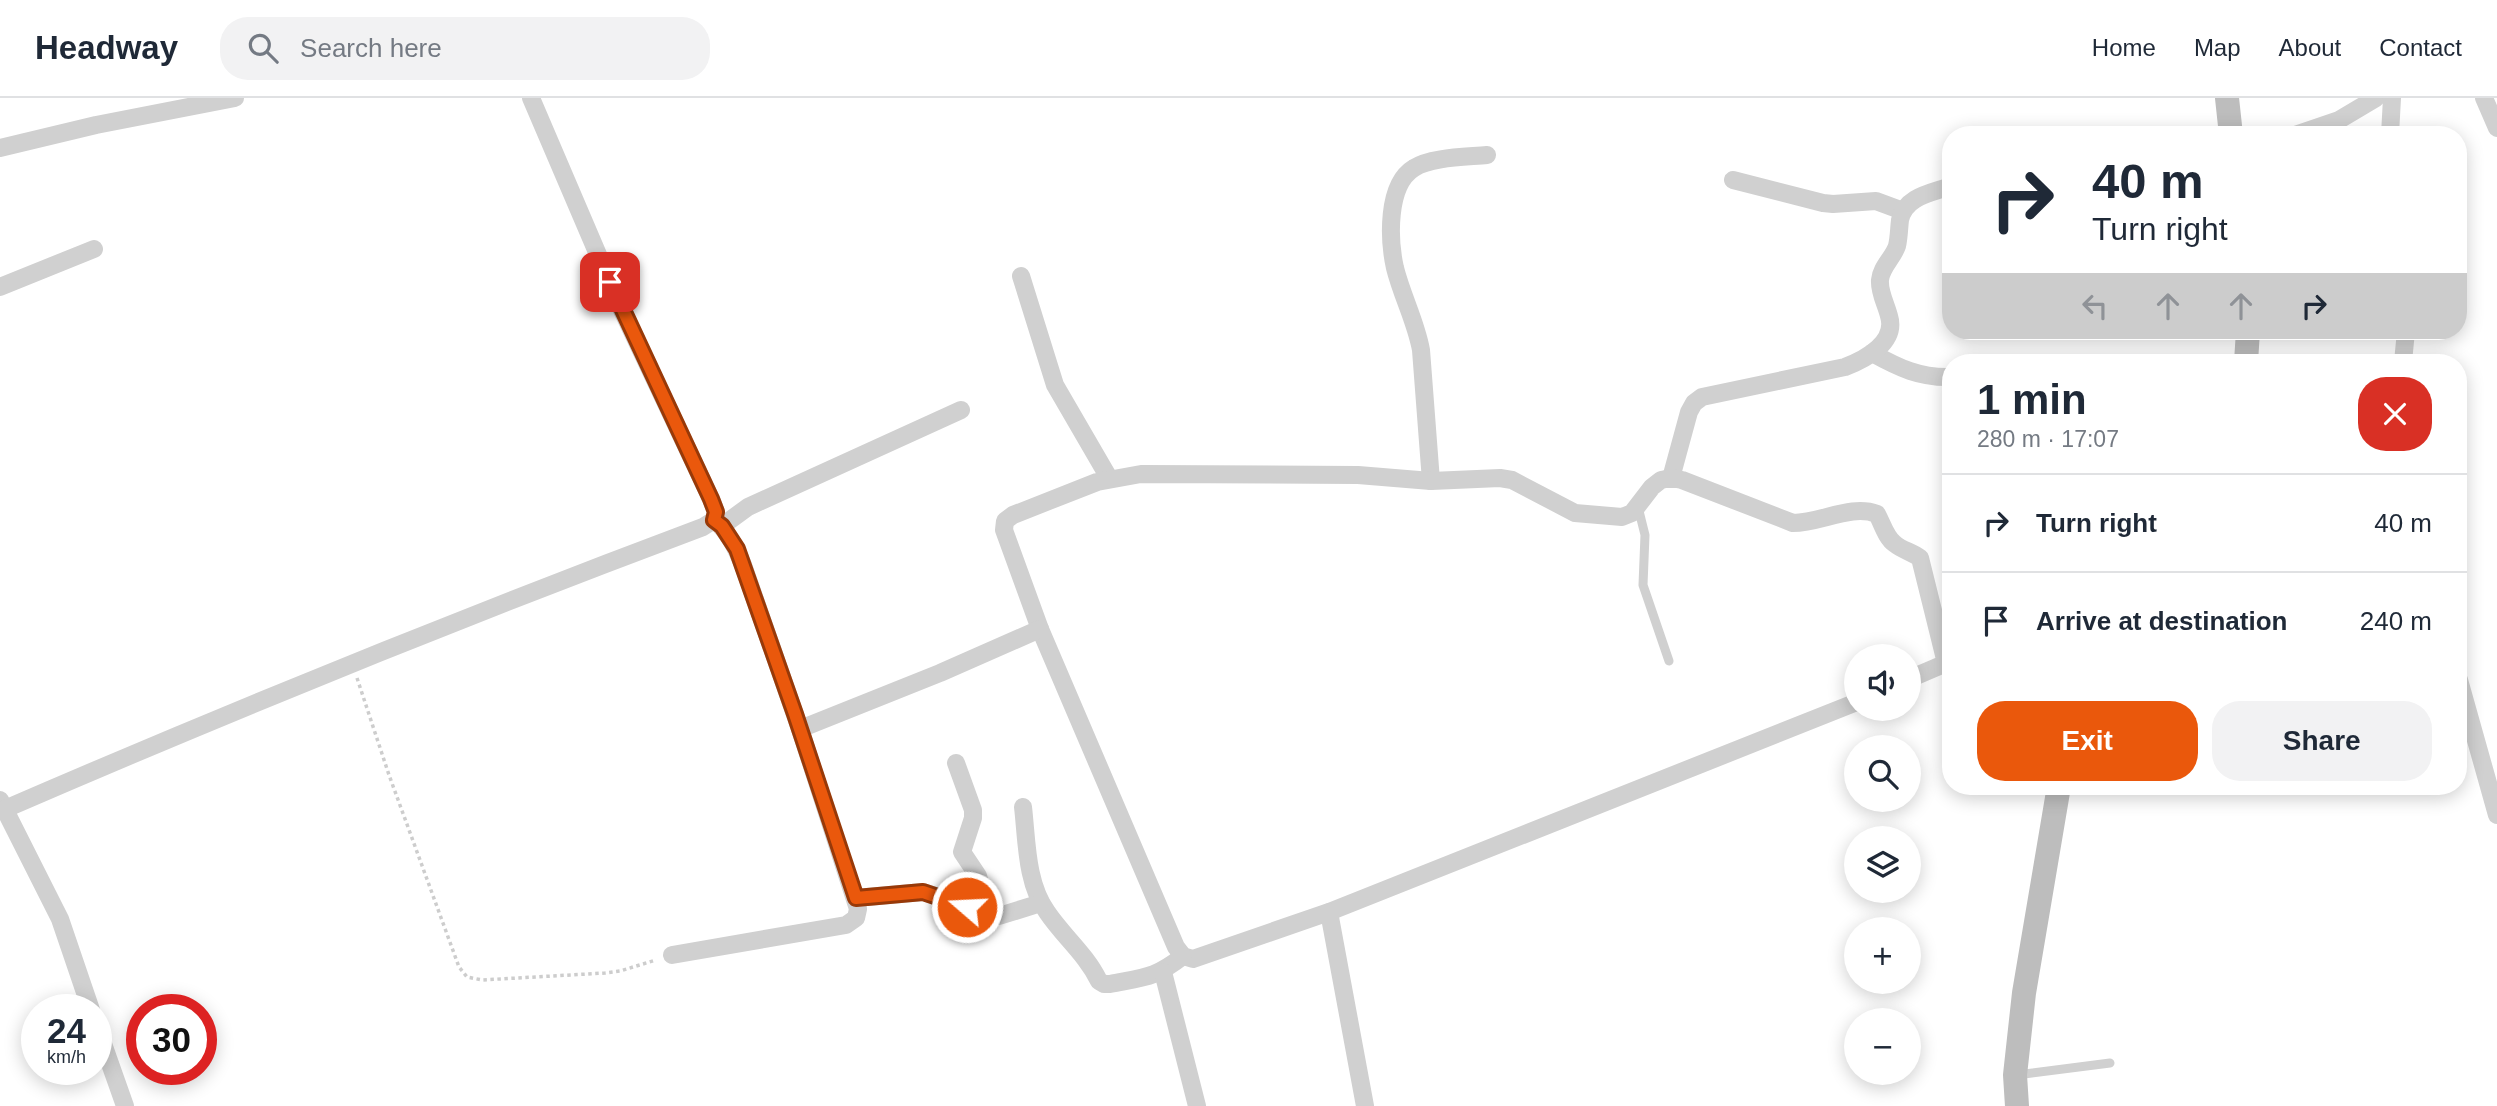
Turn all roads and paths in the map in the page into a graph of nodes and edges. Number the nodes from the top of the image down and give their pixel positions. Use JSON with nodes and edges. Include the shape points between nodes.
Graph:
{"nodes":[{"id":1,"x":235,"y":98,"type":"edge"},
{"id":2,"x":531,"y":98,"type":"edge"},
{"id":3,"x":2227,"y":98,"type":"edge"},
{"id":4,"x":2376,"y":98,"type":"edge"},
{"id":5,"x":2392,"y":98,"type":"edge"},
{"id":6,"x":2484,"y":98,"type":"edge"},
{"id":7,"x":2230,"y":126,"type":"edge"},
{"id":8,"x":2320,"y":126,"type":"edge"},
{"id":9,"x":2390,"y":126,"type":"edge"},
{"id":10,"x":2497,"y":128,"type":"edge"},
{"id":11,"x":0,"y":148,"type":"edge"},
{"id":12,"x":1487,"y":155,"type":"dead end"},
{"id":13,"x":1733,"y":180,"type":"dead end"},
{"id":14,"x":1942,"y":189,"type":"edge"},
{"id":15,"x":1903,"y":211,"type":"junction"},
{"id":16,"x":93,"y":249,"type":"dead end"},
{"id":17,"x":1021,"y":276,"type":"dead end"},
{"id":18,"x":0,"y":287,"type":"edge"},
{"id":19,"x":1872,"y":353,"type":"junction"},
{"id":20,"x":1942,"y":377,"type":"edge"},
{"id":21,"x":961,"y":410,"type":"dead end"},
{"id":22,"x":1109,"y":478,"type":"junction"},
{"id":23,"x":1671,"y":478,"type":"junction"},
{"id":24,"x":1432,"y":481,"type":"junction"},
{"id":25,"x":1638,"y":507,"type":"junction"},
{"id":26,"x":718,"y":523,"type":"junction"},
{"id":27,"x":1040,"y":629,"type":"junction"},
{"id":28,"x":1942,"y":637,"type":"edge"},
{"id":29,"x":1669,"y":661,"type":"dead end"},
{"id":30,"x":352,"y":663,"type":"junction"},
{"id":31,"x":1942,"y":665,"type":"edge"},
{"id":32,"x":1921,"y":674,"type":"edge"},
{"id":33,"x":1844,"y":707,"type":"edge"},
{"id":34,"x":2467,"y":708,"type":"edge"},
{"id":35,"x":800,"y":729,"type":"junction"},
{"id":36,"x":956,"y":763,"type":"dead end"},
{"id":37,"x":2057,"y":795,"type":"edge"},
{"id":38,"x":3,"y":804,"type":"edge"},
{"id":39,"x":1023,"y":807,"type":"dead end"},
{"id":40,"x":2497,"y":815,"type":"edge"},
{"id":41,"x":856,"y":898,"type":"junction"},
{"id":42,"x":1041,"y":903,"type":"junction"},
{"id":43,"x":1329,"y":912,"type":"junction"},
{"id":44,"x":989,"y":915,"type":"junction"},
{"id":45,"x":672,"y":955,"type":"joint"},
{"id":46,"x":1184,"y":956,"type":"junction"},
{"id":47,"x":1163,"y":972,"type":"junction"},
{"id":48,"x":86,"y":994,"type":"edge"},
{"id":49,"x":2110,"y":1063,"type":"dead end"},
{"id":50,"x":112,"y":1069,"type":"edge"},
{"id":51,"x":2015,"y":1075,"type":"junction"},
{"id":52,"x":125,"y":1106,"type":"edge"},
{"id":53,"x":1197,"y":1106,"type":"edge"},
{"id":54,"x":1365,"y":1106,"type":"edge"},
{"id":55,"x":2017,"y":1106,"type":"edge"}],
"edges":[{"from":1,"to":11,"type":"street"},
{"from":2,"to":26,"type":"street"},
{"from":3,"to":7,"type":"street"},
{"from":4,"to":8,"type":"street"},
{"from":5,"to":9,"type":"street"},
{"from":6,"to":10,"type":"street"},
{"from":12,"to":24,"type":"street","via":[[1413,168],[1392,209],[1396,271],[1421,350]]},
{"from":13,"to":15,"type":"street","via":[[1823,203],[1876,201]]},
{"from":14,"to":15,"type":"street","via":[[1910,202]]},
{"from":15,"to":19,"type":"street","via":[[1896,248],[1880,277],[1892,325],[1890,335]]},
{"from":16,"to":18,"type":"street"},
{"from":17,"to":22,"type":"street","via":[[1055,385]]},
{"from":19,"to":20,"type":"street","via":[[1904,371]]},
{"from":19,"to":23,"type":"street","via":[[1845,366],[1702,397],[1689,412]]},
{"from":21,"to":26,"type":"street"},
{"from":22,"to":24,"type":"street","via":[[1141,474],[1358,475]]},
{"from":22,"to":27,"type":"street","via":[[1005,521],[1004,530]]},
{"from":23,"to":25,"type":"street","via":[[1652,487]]},
{"from":23,"to":28,"type":"street","via":[[1793,523],[1856,511],[1877,514],[1890,540],[1920,558]]},
{"from":24,"to":25,"type":"street","via":[[1512,480],[1587,515],[1622,517]]},
{"from":25,"to":29,"type":"lane","via":[[1644,535],[1643,585]]},
{"from":26,"to":30,"type":"street"},
{"from":26,"to":35,"type":"street","via":[[737,549]]},
{"from":27,"to":35,"type":"street"},
{"from":27,"to":46,"type":"street","via":[[1176,947]]},
{"from":30,"to":38,"type":"street"},
{"from":30,"to":45,"type":"path","via":[[454,954],[467,977],[482,980],[620,971]]},
{"from":31,"to":32,"type":"street"},
{"from":33,"to":43,"type":"street"},
{"from":34,"to":40,"type":"street"},
{"from":35,"to":41,"type":"street"},
{"from":36,"to":44,"type":"street","via":[[973,810],[962,852],[978,876]]},
{"from":37,"to":51,"type":"street"},
{"from":38,"to":48,"type":"street","via":[[60,919]]},
{"from":39,"to":42,"type":"street","via":[[1032,877]]},
{"from":41,"to":44,"type":"street","via":[[923,892]]},
{"from":41,"to":45,"type":"street","via":[[856,918],[846,925]]},
{"from":42,"to":44,"type":"street","via":[[1009,915]]},
{"from":42,"to":47,"type":"street","via":[[1098,981],[1104,984]]},
{"from":43,"to":46,"type":"street","via":[[1193,958]]},
{"from":43,"to":54,"type":"street"},
{"from":46,"to":47,"type":"street"},
{"from":47,"to":53,"type":"street"},
{"from":49,"to":51,"type":"lane"},
{"from":50,"to":52,"type":"street"},
{"from":51,"to":55,"type":"street"}]}
